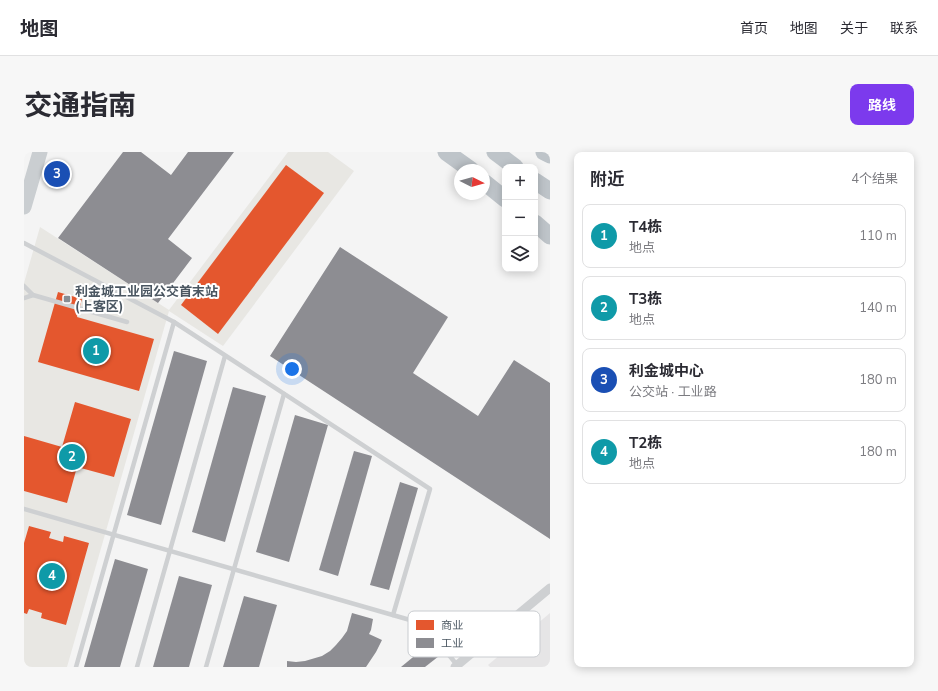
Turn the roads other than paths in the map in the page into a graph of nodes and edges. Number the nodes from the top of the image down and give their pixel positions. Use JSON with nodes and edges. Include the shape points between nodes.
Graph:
{"nodes":[{"id":1,"x":40,"y":152,"type":"edge"},
{"id":2,"x":446,"y":152,"type":"edge"},
{"id":3,"x":495,"y":152,"type":"edge"},
{"id":4,"x":544,"y":152,"type":"edge"},
{"id":5,"x":550,"y":155,"type":"edge"},
{"id":6,"x":462,"y":164,"type":"edge"},
{"id":7,"x":511,"y":164,"type":"edge"},
{"id":8,"x":538,"y":183,"type":"edge"},
{"id":9,"x":490,"y":185,"type":"edge"},
{"id":10,"x":490,"y":186,"type":"edge"},
{"id":11,"x":550,"y":191,"type":"edge"},
{"id":12,"x":502,"y":192,"type":"edge"},
{"id":13,"x":502,"y":196,"type":"edge"},
{"id":14,"x":24,"y":207,"type":"edge"},
{"id":15,"x":538,"y":216,"type":"edge"},
{"id":16,"x":550,"y":224,"type":"edge"},
{"id":17,"x":538,"y":226,"type":"edge"},
{"id":18,"x":550,"y":236,"type":"edge"},
{"id":19,"x":24,"y":243,"type":"edge"},
{"id":20,"x":24,"y":286,"type":"edge"},
{"id":21,"x":33,"y":295,"type":"junction"},
{"id":22,"x":24,"y":298,"type":"edge"},
{"id":23,"x":127,"y":322,"type":"dead end"},
{"id":24,"x":174,"y":322,"type":"junction"},
{"id":25,"x":226,"y":356,"type":"junction"},
{"id":26,"x":284,"y":394,"type":"junction"},
{"id":27,"x":24,"y":509,"type":"edge"},
{"id":28,"x":113,"y":534,"type":"junction"},
{"id":29,"x":170,"y":551,"type":"junction"},
{"id":30,"x":234,"y":569,"type":"junction"},
{"id":31,"x":550,"y":588,"type":"edge"},
{"id":32,"x":523,"y":611,"type":"edge"},
{"id":33,"x":393,"y":615,"type":"junction"},
{"id":34,"x":408,"y":619,"type":"edge"},
{"id":35,"x":450,"y":657,"type":"edge"},
{"id":36,"x":468,"y":657,"type":"edge"},
{"id":37,"x":457,"y":666,"type":"edge"},
{"id":38,"x":76,"y":667,"type":"edge"},
{"id":39,"x":136,"y":667,"type":"edge"},
{"id":40,"x":206,"y":667,"type":"edge"}],
"edges":[{"from":1,"to":14,"type":"main road"},
{"from":2,"to":6,"type":"highway"},
{"from":3,"to":7,"type":"highway"},
{"from":4,"to":5,"type":"highway"},
{"from":8,"to":11,"type":"highway"},
{"from":9,"to":12,"type":"highway"},
{"from":10,"to":13,"type":"highway"},
{"from":15,"to":16,"type":"highway"},
{"from":17,"to":18,"type":"highway"},
{"from":19,"to":24,"type":"lane"},
{"from":20,"to":21,"type":"lane"},
{"from":21,"to":22,"type":"lane"},
{"from":21,"to":23,"type":"lane"},
{"from":24,"to":25,"type":"lane"},
{"from":24,"to":28,"type":"lane"},
{"from":25,"to":26,"type":"lane"},
{"from":25,"to":29,"type":"lane"},
{"from":26,"to":30,"type":"lane"},
{"from":26,"to":33,"type":"lane","via":[[430,489]]},
{"from":27,"to":28,"type":"lane"},
{"from":28,"to":29,"type":"lane"},
{"from":28,"to":38,"type":"lane"},
{"from":29,"to":30,"type":"lane"},
{"from":29,"to":39,"type":"lane"},
{"from":30,"to":33,"type":"lane"},
{"from":30,"to":40,"type":"lane"},
{"from":31,"to":32,"type":"street"},
{"from":33,"to":34,"type":"lane"},
{"from":35,"to":37,"type":"lane"},
{"from":36,"to":37,"type":"street"}]}
